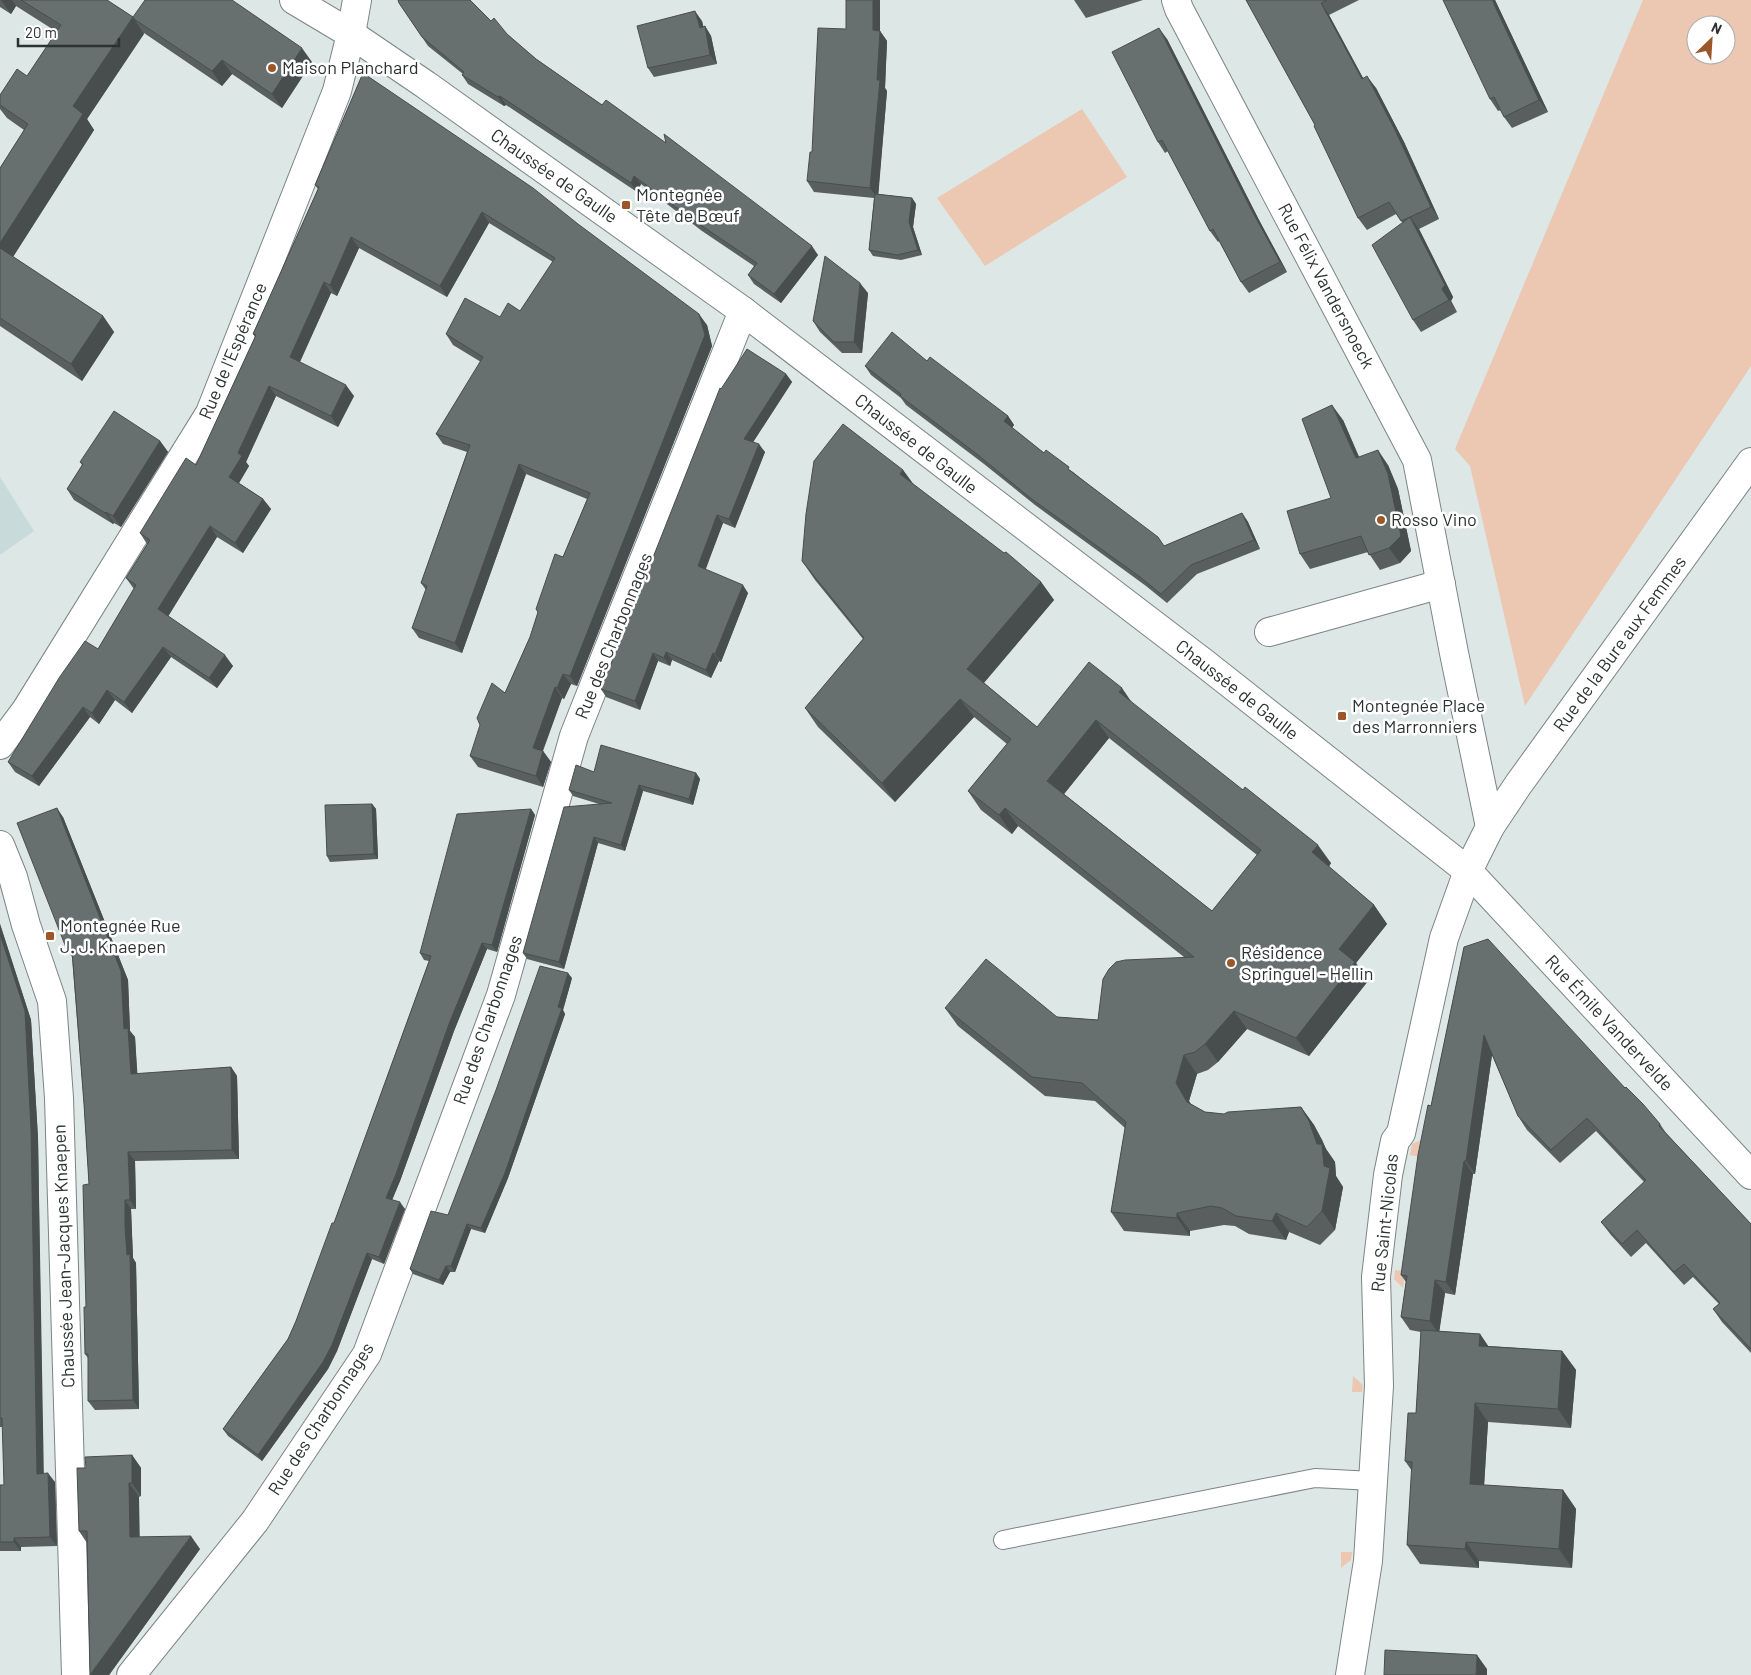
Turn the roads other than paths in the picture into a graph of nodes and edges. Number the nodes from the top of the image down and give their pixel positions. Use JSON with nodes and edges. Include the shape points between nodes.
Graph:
{"nodes":[{"id":1,"x":294,"y":0,"type":"edge"},
{"id":2,"x":357,"y":0,"type":"edge"},
{"id":3,"x":1176,"y":0,"type":"edge"},
{"id":4,"x":351,"y":34,"type":"junction"},
{"id":5,"x":742,"y":311,"type":"junction"},
{"id":6,"x":1751,"y":462,"type":"edge"},
{"id":7,"x":1441,"y":584,"type":"junction"},
{"id":8,"x":1269,"y":632,"type":"dead end"},
{"id":9,"x":0,"y":745,"type":"edge"},
{"id":10,"x":1490,"y":827,"type":"junction"},
{"id":11,"x":0,"y":845,"type":"edge"},
{"id":12,"x":1468,"y":871,"type":"junction"},
{"id":13,"x":1751,"y":1175,"type":"edge"},
{"id":14,"x":1373,"y":1482,"type":"junction"},
{"id":15,"x":1003,"y":1540,"type":"dead end"},
{"id":16,"x":76,"y":1675,"type":"edge"},
{"id":17,"x":132,"y":1675,"type":"edge"},
{"id":18,"x":1350,"y":1675,"type":"edge"}],
"edges":[{"from":1,"to":4,"type":"street","name":"Chaussée de Gaulle"},
{"from":2,"to":4,"type":"street","name":"Rue de l'Espérance"},
{"from":3,"to":7,"type":"street","name":"Rue Félix Vandersnoeck","via":[[1417,460]]},
{"from":4,"to":5,"type":"street","name":"Chaussée de Gaulle"},
{"from":4,"to":9,"type":"street","name":"Rue de l'Espérance","via":[[337,92],[210,413],[26,710]]},
{"from":5,"to":12,"type":"street","name":"Chaussée de Gaulle","via":[[1204,663]]},
{"from":5,"to":17,"type":"street","name":"Rue des Charbonnages","via":[[574,736],[501,995],[367,1354],[255,1521]]},
{"from":6,"to":10,"type":"street","name":"Rue de la Bure aux Femmes"},
{"from":7,"to":8,"type":"street"},
{"from":7,"to":10,"type":"street","name":"Rue Félix Vandersnoeck"},
{"from":10,"to":12,"type":"street","name":"Rue de la Bure aux Femmes"},
{"from":11,"to":16,"type":"street","name":"Chaussée Jean-Jacques Knaepen","via":[[52,1001],[59,1108]]},
{"from":12,"to":13,"type":"street","name":"Rue Émile Vandervelde"},
{"from":12,"to":14,"type":"street","name":"Rue Saint-Nicolas","via":[[1444,938],[1402,1133],[1395,1141],[1386,1188],[1376,1277],[1379,1386]]},
{"from":14,"to":15,"type":"lane","via":[[1315,1478]]},
{"from":14,"to":18,"type":"street","name":"Rue Saint-Nicolas","via":[[1368,1561]]}]}
